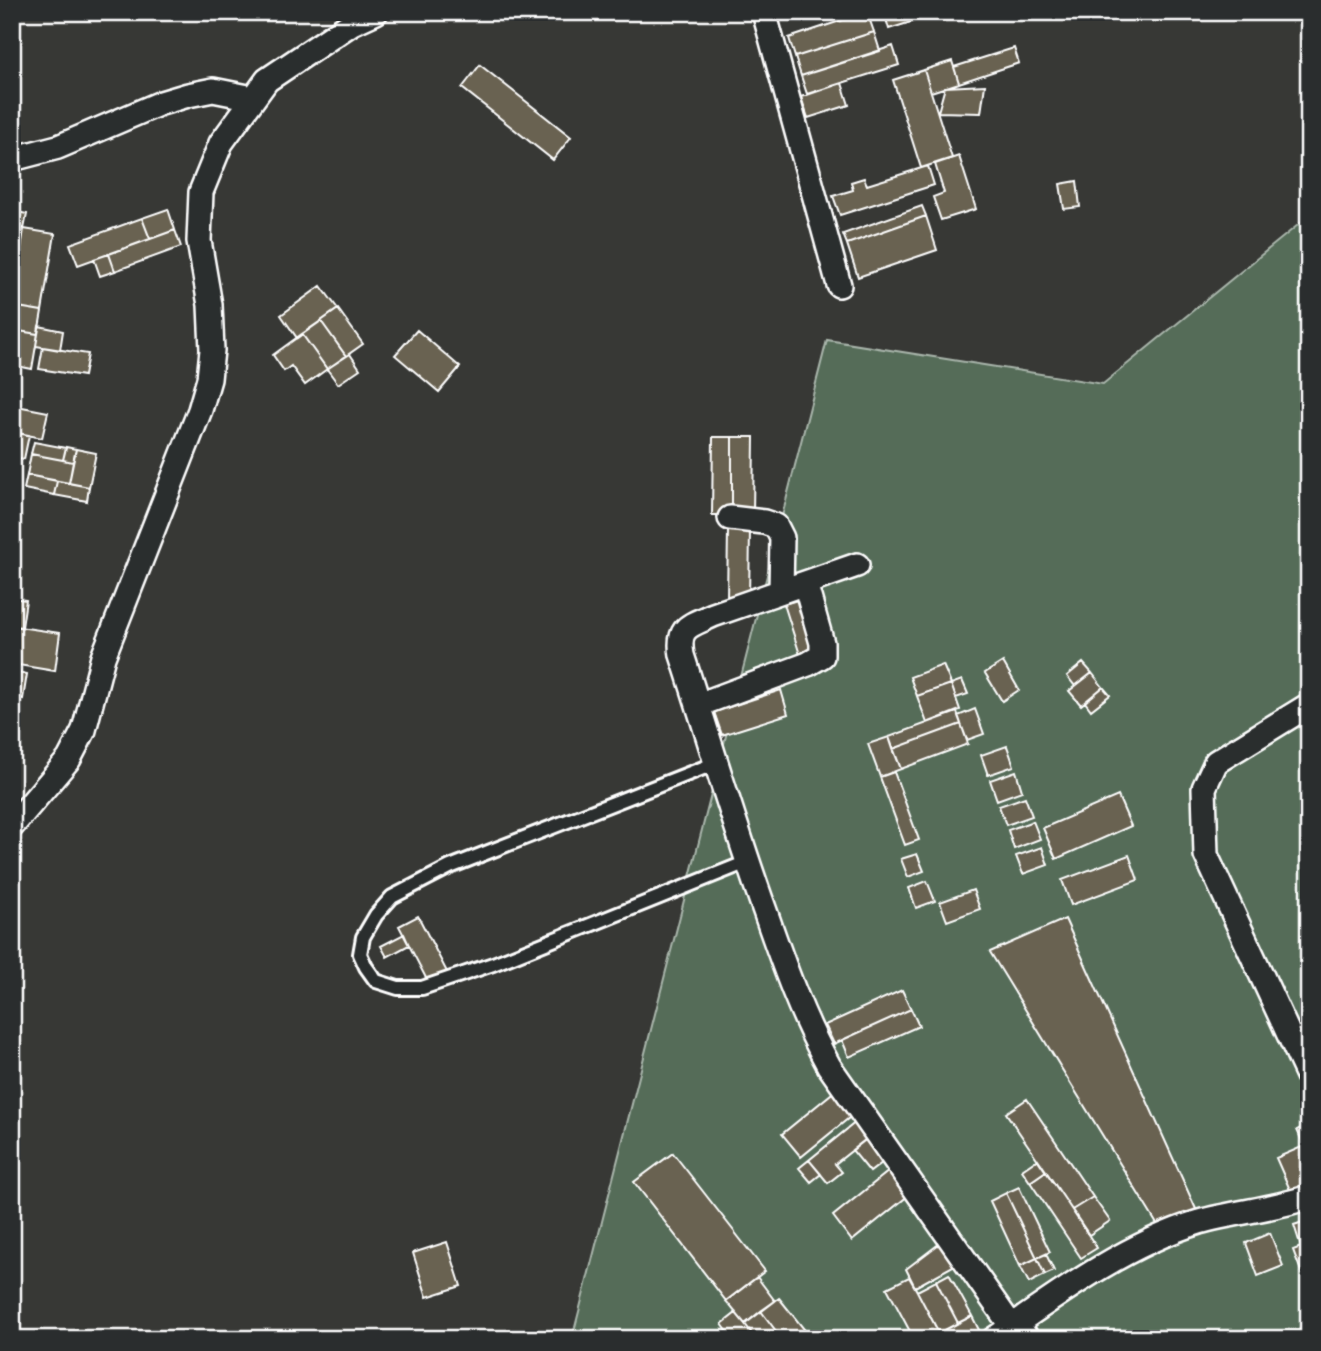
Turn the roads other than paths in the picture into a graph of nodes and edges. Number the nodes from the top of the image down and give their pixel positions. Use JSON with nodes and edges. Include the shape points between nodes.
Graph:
{"nodes":[{"id":1,"x":376,"y":12,"type":"edge"},
{"id":2,"x":764,"y":12,"type":"edge"},
{"id":3,"x":253,"y":98,"type":"junction"},
{"id":4,"x":12,"y":159,"type":"edge"},
{"id":5,"x":839,"y":285,"type":"dead end"},
{"id":6,"x":730,"y":518,"type":"dead end"},
{"id":7,"x":857,"y":565,"type":"dead end"},
{"id":8,"x":805,"y":583,"type":"junction"},
{"id":9,"x":781,"y":592,"type":"junction"},
{"id":10,"x":698,"y":705,"type":"junction"},
{"id":11,"x":1309,"y":705,"type":"edge"},
{"id":12,"x":716,"y":763,"type":"junction"},
{"id":13,"x":12,"y":826,"type":"edge"},
{"id":14,"x":747,"y":862,"type":"junction"},
{"id":15,"x":1309,"y":1078,"type":"edge"},
{"id":16,"x":1309,"y":1197,"type":"edge"},
{"id":17,"x":1015,"y":1331,"type":"edge"}],
"edges":[{"from":1,"to":3,"type":"street","via":[[267,79]]},
{"from":2,"to":5,"type":"street"},
{"from":3,"to":4,"type":"street","via":[[213,90],[188,95],[58,146]]},
{"from":3,"to":13,"type":"street","via":[[221,143],[201,192],[199,241],[212,350],[200,410],[103,657],[84,730],[69,759]]},
{"from":6,"to":9,"type":"street","via":[[776,526],[782,537]]},
{"from":7,"to":8,"type":"street"},
{"from":8,"to":9,"type":"street"},
{"from":8,"to":10,"type":"street","via":[[822,656]]},
{"from":9,"to":10,"type":"street","via":[[713,615],[682,632],[682,654]]},
{"from":10,"to":12,"type":"street"},
{"from":11,"to":15,"type":"street","via":[[1216,762],[1204,788],[1206,855]]},
{"from":12,"to":14,"type":"street"},
{"from":12,"to":14,"type":"lane","via":[[450,867],[392,897],[363,937],[360,954],[376,981],[398,988],[422,988]]},
{"from":14,"to":17,"type":"street","via":[[798,1004],[824,1056]]},
{"from":16,"to":17,"type":"street","via":[[1197,1223],[1151,1242],[1104,1266]]}]}
